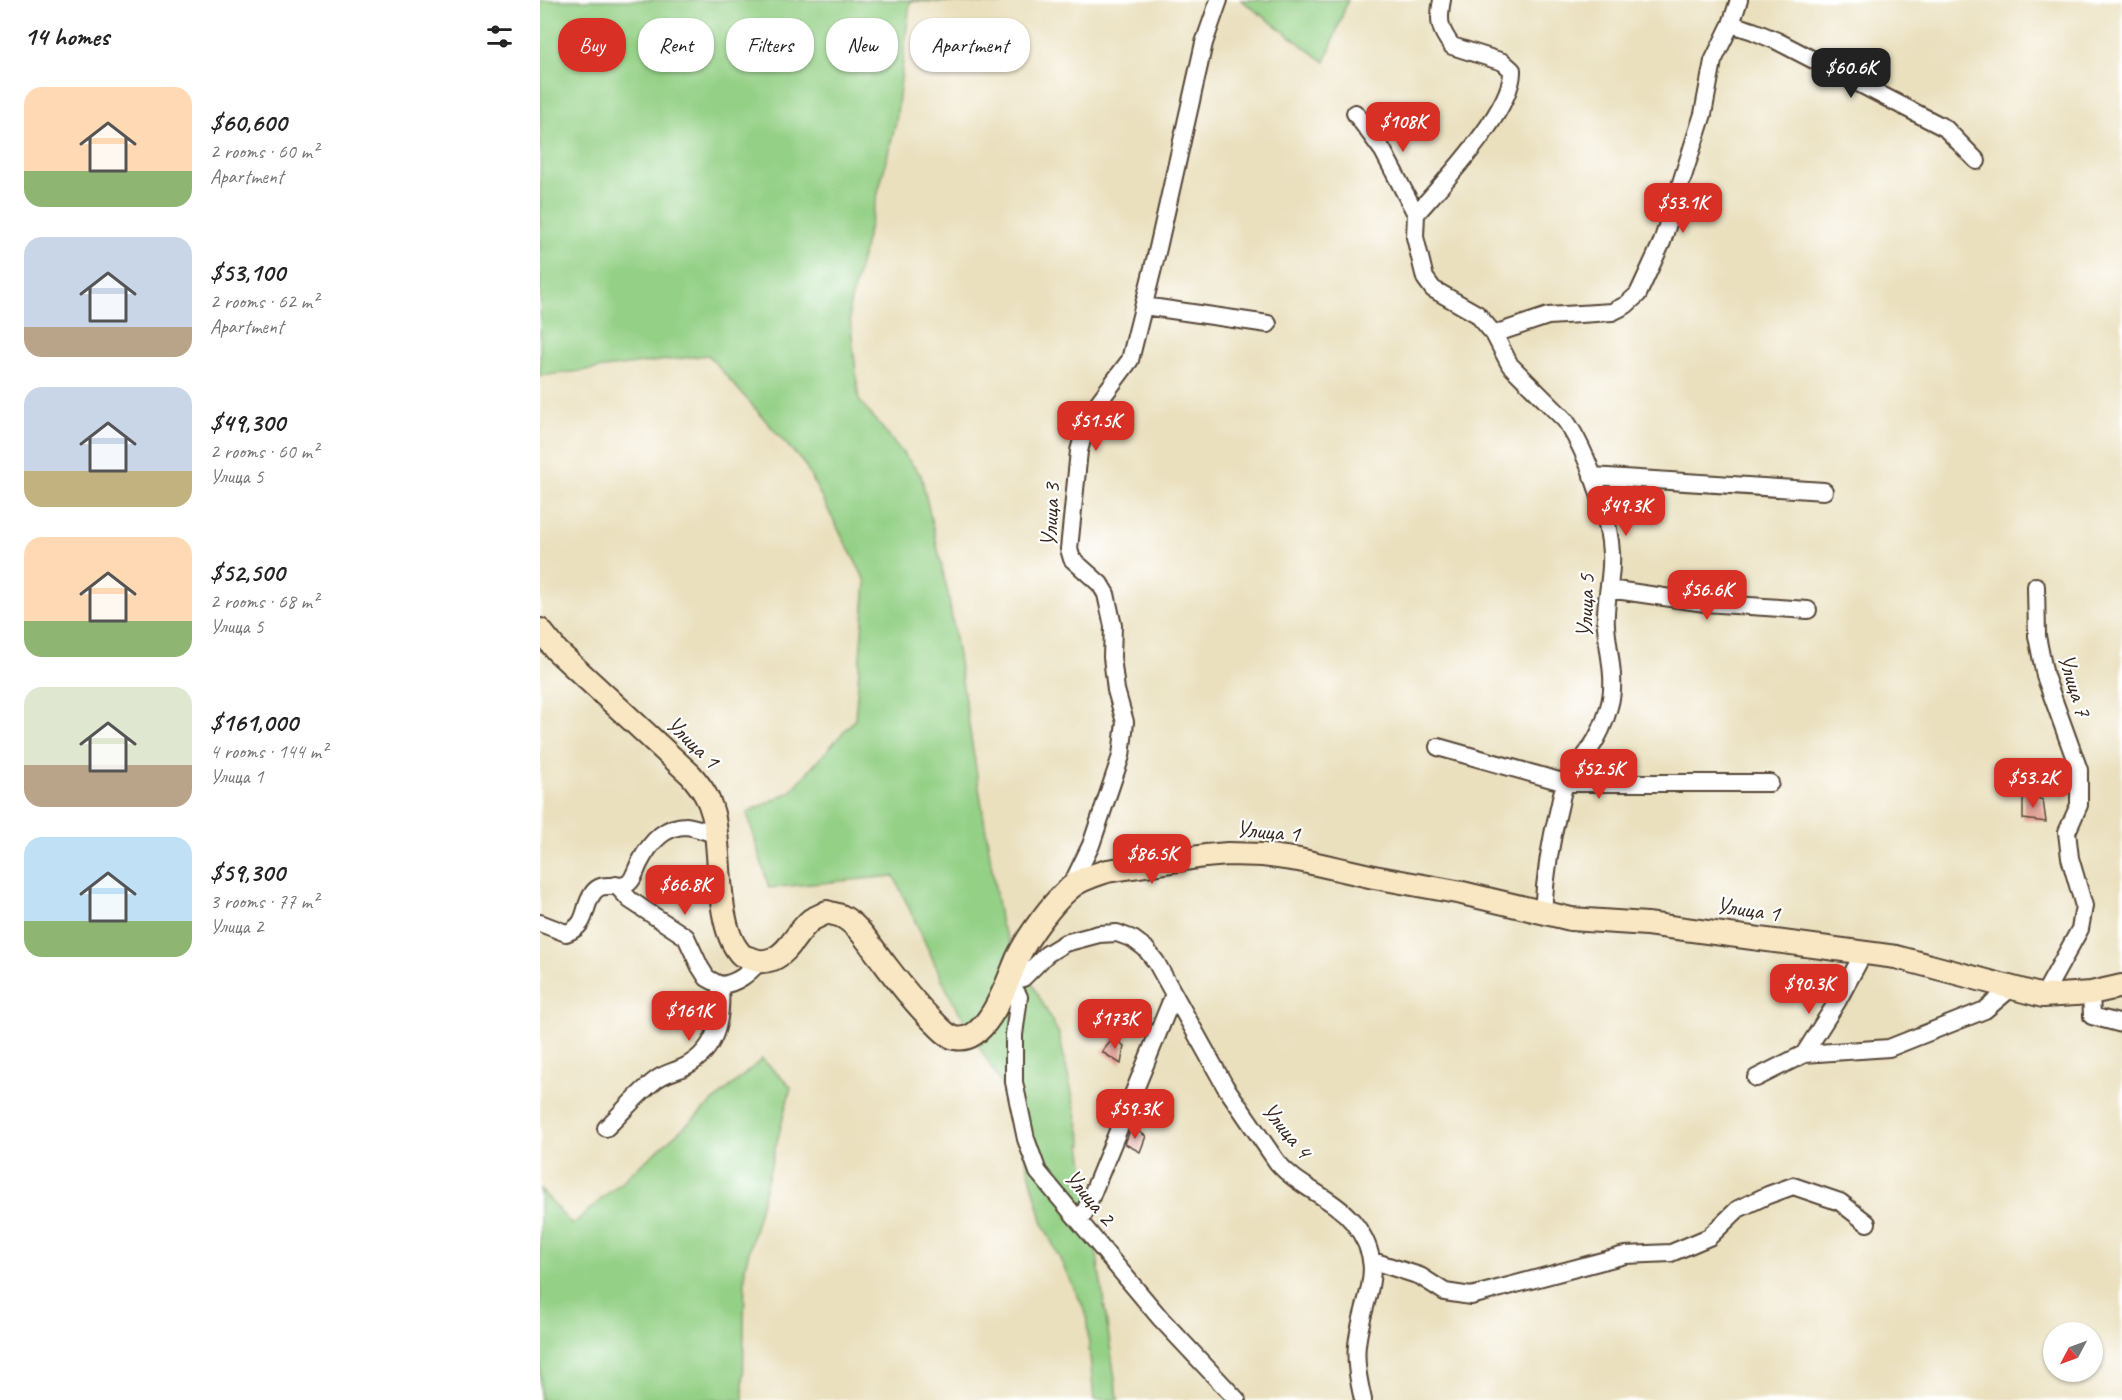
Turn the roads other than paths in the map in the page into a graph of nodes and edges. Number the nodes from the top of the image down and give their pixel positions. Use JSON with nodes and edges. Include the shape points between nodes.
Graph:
{"nodes":[{"id":1,"x":1219,"y":0,"type":"edge"},
{"id":2,"x":1442,"y":0,"type":"edge"},
{"id":3,"x":1738,"y":0,"type":"edge"},
{"id":4,"x":1731,"y":24,"type":"junction"},
{"id":5,"x":1356,"y":113,"type":"dead end"},
{"id":6,"x":1977,"y":161,"type":"dead end"},
{"id":7,"x":1416,"y":214,"type":"junction"},
{"id":8,"x":1144,"y":306,"type":"junction"},
{"id":9,"x":1268,"y":324,"type":"dead end"},
{"id":10,"x":1494,"y":334,"type":"junction"},
{"id":11,"x":1592,"y":476,"type":"junction"},
{"id":12,"x":1824,"y":491,"type":"dead end"},
{"id":13,"x":2036,"y":586,"type":"dead end"},
{"id":14,"x":1609,"y":589,"type":"junction"},
{"id":15,"x":1808,"y":610,"type":"dead end"},
{"id":16,"x":540,"y":630,"type":"edge"},
{"id":17,"x":1438,"y":747,"type":"dead end"},
{"id":18,"x":1566,"y":783,"type":"junction"},
{"id":19,"x":1770,"y":783,"type":"dead end"},
{"id":20,"x":717,"y":835,"type":"junction"},
{"id":21,"x":616,"y":885,"type":"junction"},
{"id":22,"x":1070,"y":888,"type":"junction"},
{"id":23,"x":1543,"y":912,"type":"junction"},
{"id":24,"x":540,"y":923,"type":"edge"},
{"id":25,"x":1863,"y":954,"type":"junction"},
{"id":26,"x":760,"y":962,"type":"junction"},
{"id":27,"x":1010,"y":981,"type":"junction"},
{"id":28,"x":720,"y":985,"type":"junction"},
{"id":29,"x":2122,"y":986,"type":"edge"},
{"id":30,"x":2011,"y":988,"type":"junction"},
{"id":31,"x":2091,"y":993,"type":"junction"},
{"id":32,"x":1174,"y":994,"type":"junction"},
{"id":33,"x":2043,"y":996,"type":"junction"},
{"id":34,"x":2122,"y":1024,"type":"edge"},
{"id":35,"x":1804,"y":1054,"type":"junction"},
{"id":36,"x":1756,"y":1078,"type":"dead end"},
{"id":37,"x":606,"y":1128,"type":"dead end"},
{"id":38,"x":1083,"y":1214,"type":"dead end"},
{"id":39,"x":1867,"y":1222,"type":"dead end"},
{"id":40,"x":1373,"y":1261,"type":"junction"},
{"id":41,"x":1237,"y":1400,"type":"edge"},
{"id":42,"x":1363,"y":1400,"type":"edge"}],
"edges":[{"from":1,"to":8,"type":"street","name":"Улица 3","via":[[1204,43]]},
{"from":2,"to":7,"type":"street","via":[[1441,28],[1452,46],[1503,62],[1512,70],[1512,78],[1479,140]]},
{"from":3,"to":4,"type":"street"},
{"from":4,"to":6,"type":"street","via":[[1777,41],[1945,128]]},
{"from":4,"to":10,"type":"street","via":[[1713,61],[1703,114],[1662,242],[1638,294],[1612,312],[1548,316]]},
{"from":5,"to":7,"type":"street","via":[[1383,151]]},
{"from":7,"to":10,"type":"street","name":"Улица 5","via":[[1415,237],[1425,278],[1433,289],[1477,314]]},
{"from":8,"to":9,"type":"street"},
{"from":8,"to":22,"type":"street","name":"Улица 3","via":[[1130,360],[1095,407],[1079,451],[1068,549],[1072,559],[1106,594],[1113,626],[1116,690],[1125,722],[1121,756],[1091,845]]},
{"from":10,"to":11,"type":"street","name":"Улица 5","via":[[1510,365],[1572,430]]},
{"from":11,"to":12,"type":"street"},
{"from":11,"to":14,"type":"street","name":"Улица 5","via":[[1611,554]]},
{"from":13,"to":33,"type":"street","name":"Улица 7","via":[[2037,636],[2045,676],[2079,770],[2079,805],[2067,832],[2084,906],[2080,929]]},
{"from":14,"to":15,"type":"street","via":[[1705,603]]},
{"from":14,"to":18,"type":"street","name":"Улица 5","via":[[1606,622],[1612,694],[1602,728]]},
{"from":16,"to":20,"type":"main road","name":"Улица 1","via":[[556,651],[691,775],[706,793]]},
{"from":17,"to":18,"type":"street"},
{"from":18,"to":19,"type":"street"},
{"from":18,"to":23,"type":"street","name":"Улица 5","via":[[1545,874]]},
{"from":20,"to":21,"type":"street","via":[[686,826],[667,829],[645,851],[630,881]]},
{"from":20,"to":26,"type":"main road","name":"Улица 1","via":[[721,894],[732,942],[740,955]]},
{"from":21,"to":24,"type":"street","via":[[604,885],[593,892],[583,920],[574,930],[567,933]]},
{"from":21,"to":28,"type":"street","via":[[630,900],[686,937],[707,978]]},
{"from":22,"to":23,"type":"main road","name":"Улица 1","via":[[1107,871],[1205,856],[1263,855]]},
{"from":22,"to":27,"type":"main road","name":"Улица 1","via":[[1018,956]]},
{"from":23,"to":25,"type":"main road","name":"Улица 1","via":[[1571,919],[1726,933]]},
{"from":25,"to":30,"type":"main road","name":"Улица 1","via":[[1925,963]]},
{"from":25,"to":35,"type":"street"},
{"from":26,"to":27,"type":"main road","name":"Улица 1","via":[[781,954],[810,921],[828,912],[842,916],[856,928],[920,1009],[954,1039],[978,1033]]},
{"from":26,"to":28,"type":"street","via":[[749,974]]},
{"from":27,"to":32,"type":"street","name":"Улица 4","via":[[1023,978],[1047,954],[1065,943],[1117,933],[1145,948]]},
{"from":27,"to":41,"type":"street","name":"Улица 2","via":[[1019,997],[1014,1082],[1026,1139],[1038,1172],[1161,1319]]},
{"from":28,"to":37,"type":"street","via":[[719,1020],[706,1050],[687,1065],[659,1078]]},
{"from":29,"to":31,"type":"main road","name":"Улица 1"},
{"from":30,"to":33,"type":"main road","name":"Улица 1"},
{"from":30,"to":35,"type":"street","via":[[1985,1010],[1889,1048]]},
{"from":31,"to":33,"type":"main road","name":"Улица 1"},
{"from":31,"to":34,"type":"street","via":[[2092,1016]]},
{"from":32,"to":38,"type":"street","name":"Улица 2"},
{"from":32,"to":40,"type":"street","name":"Улица 4","via":[[1225,1086],[1277,1162],[1353,1222]]},
{"from":35,"to":36,"type":"street"},
{"from":39,"to":40,"type":"street","via":[[1839,1202],[1793,1186],[1738,1209],[1708,1237],[1671,1253],[1625,1255],[1471,1296],[1444,1292],[1420,1276]]},
{"from":40,"to":42,"type":"street","via":[[1357,1347]]}]}
